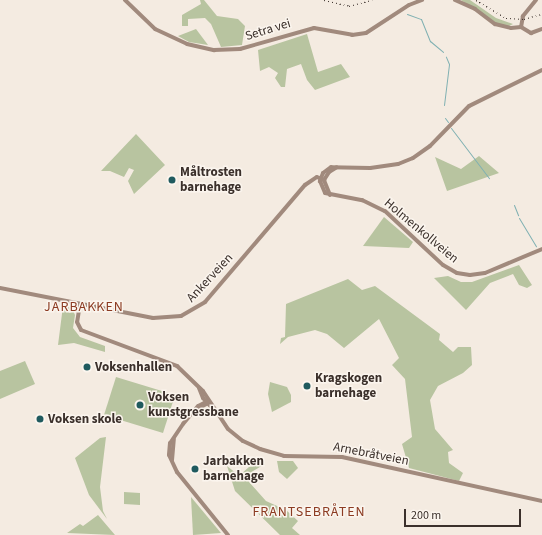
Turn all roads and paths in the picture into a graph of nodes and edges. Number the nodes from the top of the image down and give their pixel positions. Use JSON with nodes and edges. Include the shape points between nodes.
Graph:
{"nodes":[{"id":1,"x":125,"y":0,"type":"edge"},
{"id":2,"x":422,"y":0,"type":"edge"},
{"id":3,"x":455,"y":0,"type":"edge"},
{"id":4,"x":536,"y":0,"type":"edge"},
{"id":5,"x":521,"y":27,"type":"junction"},
{"id":6,"x":542,"y":29,"type":"edge"},
{"id":7,"x":542,"y":70,"type":"edge"},
{"id":8,"x":322,"y":179,"type":"junction"},
{"id":9,"x":542,"y":249,"type":"edge"},
{"id":10,"x":0,"y":288,"type":"edge"},
{"id":11,"x":80,"y":304,"type":"junction"},
{"id":12,"x":207,"y":402,"type":"junction"},
{"id":13,"x":542,"y":501,"type":"edge"},
{"id":14,"x":228,"y":535,"type":"edge"}],
"edges":[{"from":1,"to":2,"type":"street","name":"Setra vei","via":[[155,29],[187,44],[214,50],[240,49],[314,28],[352,35],[366,33],[409,4]]},
{"from":3,"to":5,"type":"street","via":[[475,9],[495,24],[511,28]]},
{"from":4,"to":5,"type":"street","via":[[523,16]]},
{"from":5,"to":6,"type":"street","via":[[531,33]]},
{"from":7,"to":8,"type":"street","via":[[469,106],[430,146],[413,158],[376,167],[328,168]]},
{"from":8,"to":9,"type":"street","name":"Holmenkollveien","via":[[330,196],[358,199],[380,208],[404,227],[443,265],[457,273],[485,273]]},
{"from":8,"to":11,"type":"street","name":"Ankerveien","via":[[309,182],[205,302],[193,311],[175,318],[160,319]]},
{"from":10,"to":11,"type":"street","name":"Ankerveien"},
{"from":11,"to":12,"type":"street","name":"Arnebråtveien","via":[[77,322],[82,332],[171,362],[190,377]]},
{"from":12,"to":13,"type":"street","name":"Arnebråtveien","via":[[234,434],[268,453],[284,456],[342,457]]},
{"from":12,"to":14,"type":"street","via":[[195,410],[174,439],[172,460],[177,472]]}]}
